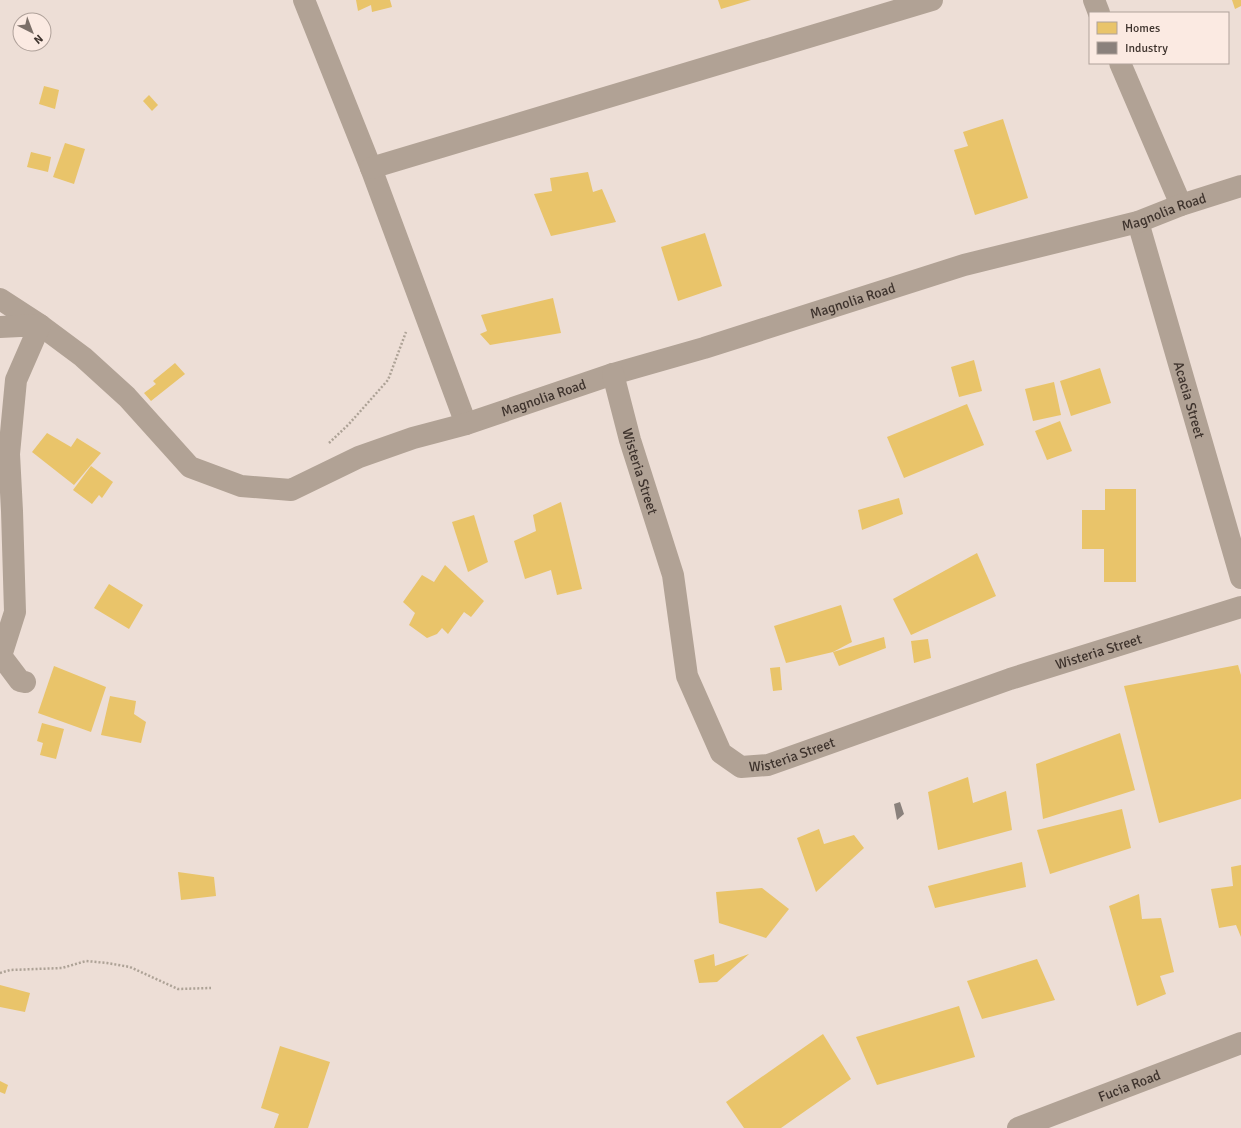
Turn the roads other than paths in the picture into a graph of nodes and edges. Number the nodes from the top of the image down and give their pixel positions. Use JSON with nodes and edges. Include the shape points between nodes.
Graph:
{"nodes":[{"id":1,"x":304,"y":0,"type":"edge"},
{"id":2,"x":932,"y":0,"type":"edge"},
{"id":3,"x":1094,"y":0,"type":"edge"},
{"id":4,"x":1099,"y":12,"type":"edge"},
{"id":5,"x":1120,"y":64,"type":"edge"},
{"id":6,"x":371,"y":168,"type":"junction"},
{"id":7,"x":1241,"y":186,"type":"edge"},
{"id":8,"x":1181,"y":205,"type":"junction"},
{"id":9,"x":1138,"y":222,"type":"junction"},
{"id":10,"x":0,"y":299,"type":"edge"},
{"id":11,"x":40,"y":325,"type":"junction"},
{"id":12,"x":0,"y":327,"type":"edge"},
{"id":13,"x":613,"y":374,"type":"junction"},
{"id":14,"x":466,"y":424,"type":"junction"},
{"id":15,"x":1241,"y":578,"type":"edge"},
{"id":16,"x":1241,"y":607,"type":"edge"},
{"id":17,"x":25,"y":682,"type":"dead end"},
{"id":18,"x":1241,"y":1043,"type":"edge"},
{"id":19,"x":1018,"y":1128,"type":"edge"}],
"edges":[{"from":1,"to":6,"type":"street"},
{"from":2,"to":6,"type":"street"},
{"from":3,"to":4,"type":"street"},
{"from":5,"to":8,"type":"street"},
{"from":6,"to":14,"type":"street"},
{"from":7,"to":8,"type":"street","name":"Magnolia Road"},
{"from":8,"to":9,"type":"street","name":"Magnolia Road"},
{"from":9,"to":13,"type":"street","name":"Magnolia Road","via":[[964,265],[704,348]]},
{"from":9,"to":15,"type":"street","name":"Acacia Street"},
{"from":10,"to":11,"type":"street","name":"Magnolia Road"},
{"from":11,"to":12,"type":"street"},
{"from":11,"to":14,"type":"street","name":"Magnolia Road","via":[[83,357],[127,397],[190,467],[241,486],[291,490],[359,457],[413,438]]},
{"from":11,"to":17,"type":"street","via":[[16,380],[9,454],[14,612],[1,656],[20,681]]},
{"from":13,"to":14,"type":"street","name":"Magnolia Road"},
{"from":13,"to":16,"type":"street","name":"Wisteria Street","via":[[630,440],[673,575],[687,676],[722,753],[741,767],[768,765],[1010,679]]},
{"from":18,"to":19,"type":"street","name":"Fucia Road"}]}
